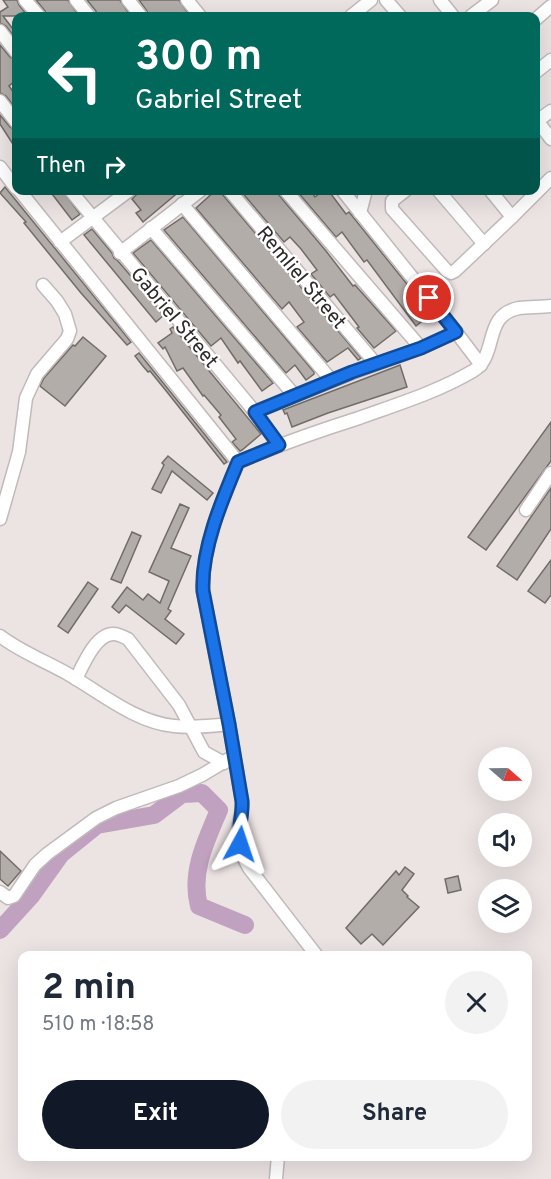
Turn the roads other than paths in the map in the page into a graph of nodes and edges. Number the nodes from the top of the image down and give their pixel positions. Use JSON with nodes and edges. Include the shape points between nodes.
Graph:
{"nodes":[{"id":1,"x":25,"y":0,"type":"edge"},
{"id":2,"x":76,"y":0,"type":"edge"},
{"id":3,"x":128,"y":0,"type":"edge"},
{"id":4,"x":187,"y":0,"type":"edge"},
{"id":5,"x":371,"y":0,"type":"edge"},
{"id":6,"x":386,"y":0,"type":"edge"},
{"id":7,"x":440,"y":0,"type":"edge"},
{"id":8,"x":492,"y":0,"type":"edge"},
{"id":9,"x":36,"y":12,"type":"edge"},
{"id":10,"x":86,"y":12,"type":"edge"},
{"id":11,"x":138,"y":12,"type":"edge"},
{"id":12,"x":197,"y":12,"type":"edge"},
{"id":13,"x":356,"y":12,"type":"edge"},
{"id":14,"x":396,"y":12,"type":"edge"},
{"id":15,"x":450,"y":12,"type":"edge"},
{"id":16,"x":476,"y":12,"type":"edge"},
{"id":17,"x":0,"y":31,"type":"edge"},
{"id":18,"x":12,"y":47,"type":"edge"},
{"id":19,"x":0,"y":101,"type":"edge"},
{"id":20,"x":12,"y":117,"type":"edge"},
{"id":21,"x":540,"y":125,"type":"edge"},
{"id":22,"x":551,"y":139,"type":"edge"},
{"id":23,"x":0,"y":167,"type":"edge"},
{"id":24,"x":12,"y":183,"type":"edge"},
{"id":25,"x":22,"y":195,"type":"edge"},
{"id":26,"x":74,"y":195,"type":"edge"},
{"id":27,"x":124,"y":195,"type":"edge"},
{"id":28,"x":195,"y":195,"type":"edge"},
{"id":29,"x":233,"y":195,"type":"edge"},
{"id":30,"x":289,"y":195,"type":"edge"},
{"id":31,"x":346,"y":195,"type":"edge"},
{"id":32,"x":364,"y":195,"type":"edge"},
{"id":33,"x":400,"y":195,"type":"edge"},
{"id":34,"x":442,"y":195,"type":"edge"},
{"id":35,"x":494,"y":195,"type":"edge"},
{"id":36,"x":530,"y":195,"type":"edge"},
{"id":37,"x":183,"y":204,"type":"junction"},
{"id":38,"x":360,"y":213,"type":"junction"},
{"id":39,"x":512,"y":217,"type":"junction"},
{"id":40,"x":93,"y":219,"type":"junction"},
{"id":41,"x":151,"y":228,"type":"junction"},
{"id":42,"x":60,"y":242,"type":"junction"},
{"id":43,"x":484,"y":244,"type":"junction"},
{"id":44,"x":120,"y":253,"type":"junction"},
{"id":45,"x":43,"y":285,"type":"dead end"},
{"id":46,"x":551,"y":306,"type":"edge"},
{"id":47,"x":456,"y":332,"type":"junction"},
{"id":48,"x":421,"y":348,"type":"junction"},
{"id":49,"x":376,"y":364,"type":"junction"},
{"id":50,"x":481,"y":365,"type":"junction"},
{"id":51,"x":332,"y":381,"type":"junction"},
{"id":52,"x":295,"y":396,"type":"junction"},
{"id":53,"x":255,"y":412,"type":"junction"},
{"id":54,"x":279,"y":445,"type":"junction"},
{"id":55,"x":238,"y":462,"type":"junction"},
{"id":56,"x":551,"y":473,"type":"edge"},
{"id":57,"x":526,"y":510,"type":"dead end"},
{"id":58,"x":0,"y":519,"type":"edge"},
{"id":59,"x":0,"y":636,"type":"edge"},
{"id":60,"x":76,"y":679,"type":"junction"},
{"id":61,"x":229,"y":724,"type":"junction"},
{"id":62,"x":191,"y":727,"type":"junction"},
{"id":63,"x":229,"y":759,"type":"junction"},
{"id":64,"x":0,"y":892,"type":"edge"},
{"id":65,"x":313,"y":951,"type":"edge"},
{"id":66,"x":278,"y":1161,"type":"edge"},
{"id":67,"x":276,"y":1179,"type":"edge"}],
"edges":[{"from":1,"to":9,"type":"street"},
{"from":2,"to":10,"type":"street"},
{"from":3,"to":11,"type":"street"},
{"from":4,"to":12,"type":"street"},
{"from":5,"to":13,"type":"street"},
{"from":6,"to":14,"type":"street"},
{"from":7,"to":15,"type":"street"},
{"from":8,"to":16,"type":"street"},
{"from":17,"to":18,"type":"street"},
{"from":19,"to":20,"type":"street"},
{"from":21,"to":22,"type":"street"},
{"from":23,"to":24,"type":"street"},
{"from":25,"to":42,"type":"street"},
{"from":26,"to":40,"type":"street","name":"Gabriel Street"},
{"from":27,"to":40,"type":"street"},
{"from":28,"to":37,"type":"street"},
{"from":29,"to":49,"type":"street","name":"Remliel Street"},
{"from":30,"to":48,"type":"street"},
{"from":31,"to":38,"type":"street"},
{"from":32,"to":38,"type":"street"},
{"from":33,"to":43,"type":"street","via":[[392,201],[392,209],[447,271],[455,271]]},
{"from":34,"to":43,"type":"street"},
{"from":35,"to":39,"type":"street"},
{"from":36,"to":39,"type":"street"},
{"from":37,"to":41,"type":"street"},
{"from":37,"to":51,"type":"street"},
{"from":38,"to":47,"type":"street"},
{"from":39,"to":43,"type":"street"},
{"from":40,"to":42,"type":"street"},
{"from":40,"to":44,"type":"street","name":"Gabriel Street"},
{"from":41,"to":44,"type":"street"},
{"from":41,"to":52,"type":"street"},
{"from":42,"to":55,"type":"street"},
{"from":44,"to":53,"type":"street","name":"Gabriel Street"},
{"from":45,"to":58,"type":"street","via":[[65,314],[70,331],[37,374],[27,398],[19,452]]},
{"from":46,"to":50,"type":"street","via":[[508,312],[492,331]]},
{"from":47,"to":48,"type":"street"},
{"from":47,"to":50,"type":"street"},
{"from":48,"to":49,"type":"street"},
{"from":49,"to":51,"type":"street"},
{"from":50,"to":54,"type":"street","via":[[427,395]]},
{"from":51,"to":52,"type":"street"},
{"from":52,"to":53,"type":"street"},
{"from":53,"to":54,"type":"street","name":"Gabriel Street"},
{"from":54,"to":55,"type":"street"},
{"from":55,"to":61,"type":"street","via":[[202,576]]},
{"from":56,"to":57,"type":"street"},
{"from":59,"to":60,"type":"street"},
{"from":60,"to":62,"type":"street","via":[[117,705],[152,720]]},
{"from":60,"to":62,"type":"street","via":[[103,636],[115,634],[128,639],[179,705]]},
{"from":61,"to":62,"type":"street"},
{"from":61,"to":63,"type":"street"},
{"from":62,"to":63,"type":"street","via":[[204,752]]},
{"from":63,"to":64,"type":"street","via":[[179,786],[96,818],[35,865],[11,898]]},
{"from":63,"to":65,"type":"street","via":[[242,801],[237,832],[243,856]]},
{"from":66,"to":67,"type":"street"}]}
